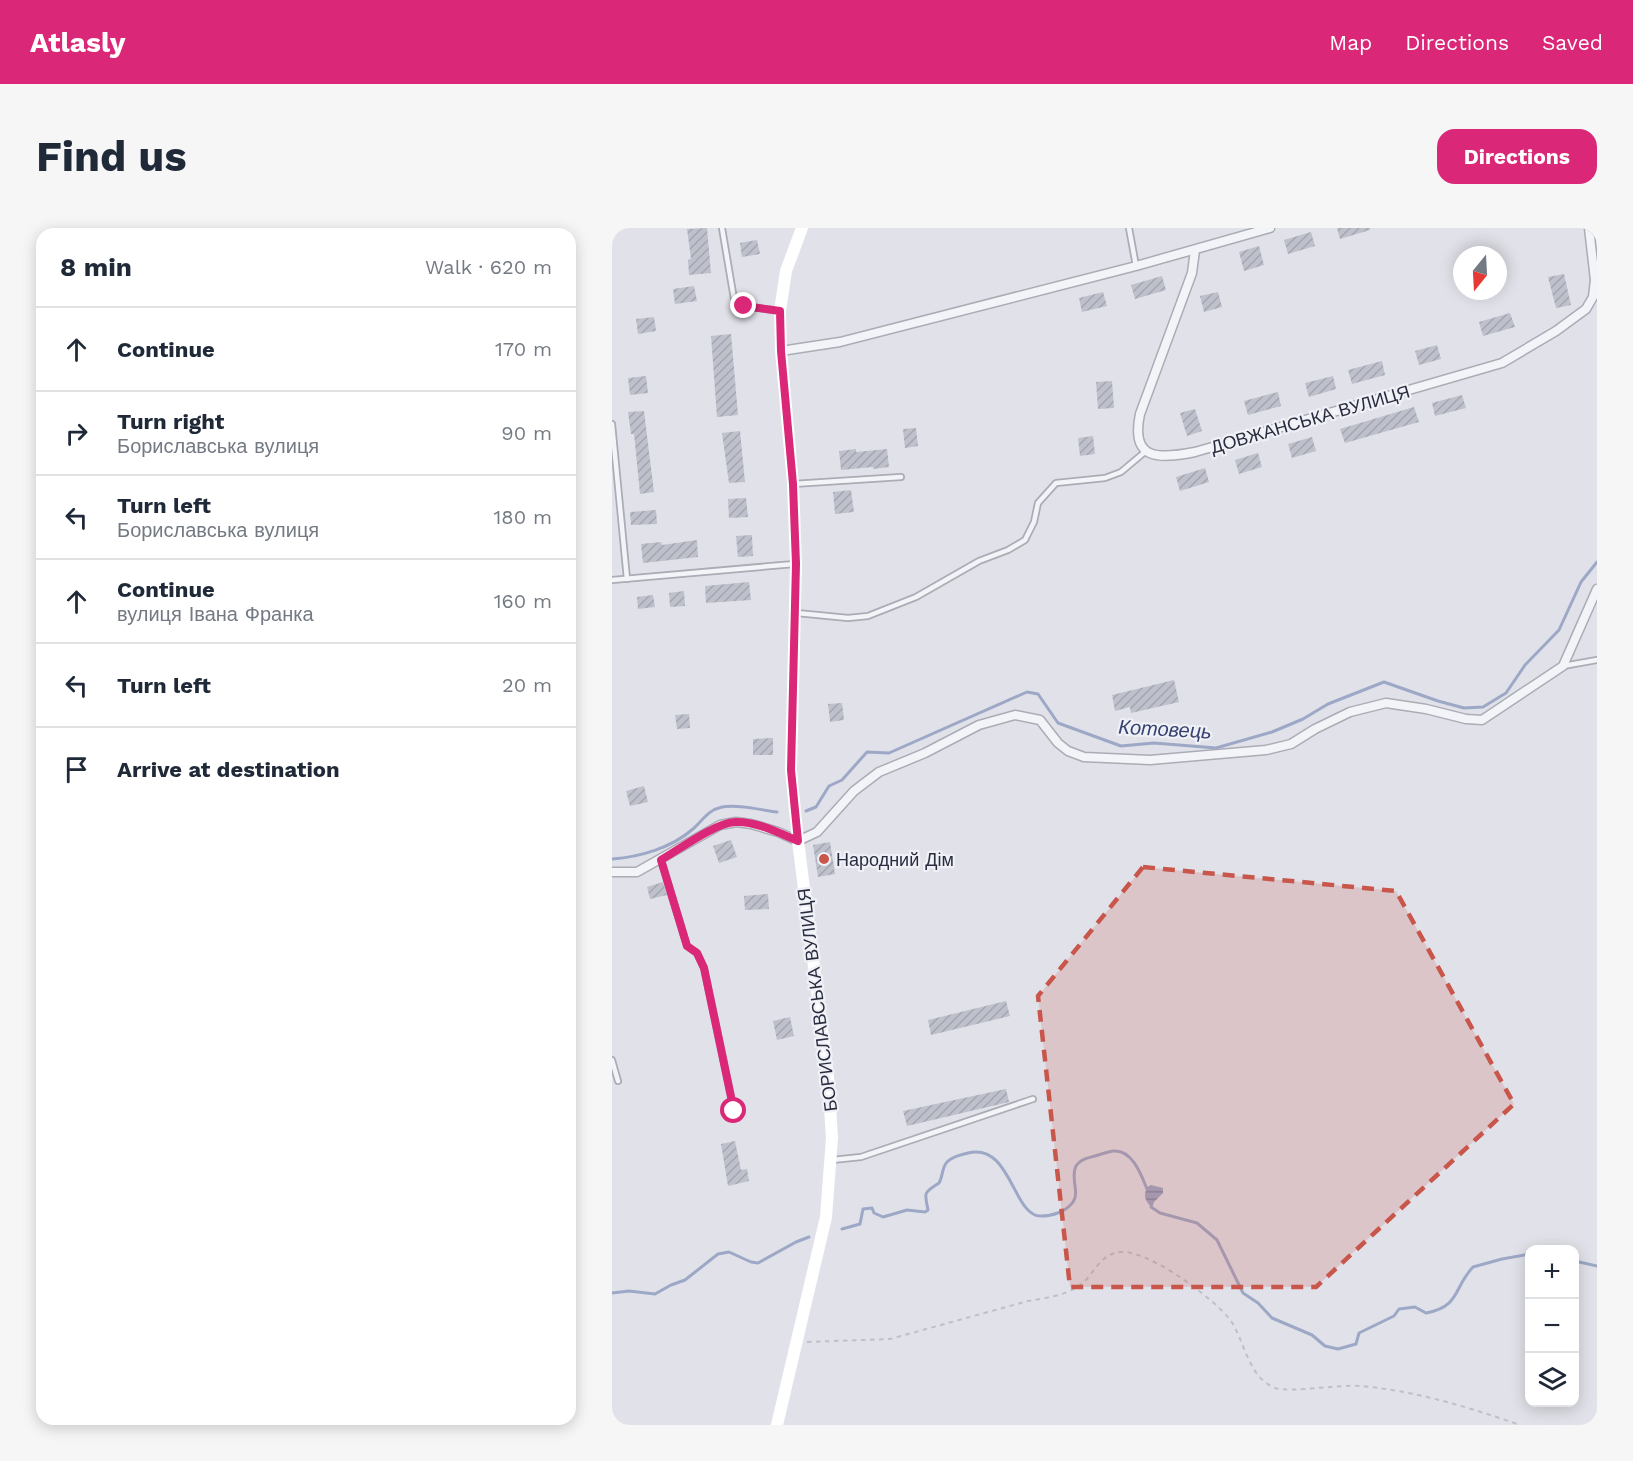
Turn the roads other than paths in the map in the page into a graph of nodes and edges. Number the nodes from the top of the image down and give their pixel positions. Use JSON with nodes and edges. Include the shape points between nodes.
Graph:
{"nodes":[{"id":1,"x":722,"y":228,"type":"edge"},
{"id":2,"x":802,"y":228,"type":"edge"},
{"id":3,"x":1129,"y":228,"type":"edge"},
{"id":4,"x":1270,"y":228,"type":"edge"},
{"id":5,"x":1588,"y":228,"type":"edge"},
{"id":6,"x":1195,"y":250,"type":"junction"},
{"id":7,"x":1136,"y":266,"type":"junction"},
{"id":8,"x":780,"y":311,"type":"junction"},
{"id":9,"x":781,"y":351,"type":"junction"},
{"id":10,"x":612,"y":424,"type":"edge"},
{"id":11,"x":1146,"y":451,"type":"junction"},
{"id":12,"x":902,"y":477,"type":"dead end"},
{"id":13,"x":793,"y":484,"type":"junction"},
{"id":14,"x":796,"y":564,"type":"junction"},
{"id":15,"x":627,"y":579,"type":"junction"},
{"id":16,"x":612,"y":580,"type":"edge"},
{"id":17,"x":1597,"y":589,"type":"edge"},
{"id":18,"x":795,"y":613,"type":"junction"},
{"id":19,"x":1597,"y":660,"type":"edge"},
{"id":20,"x":1563,"y":666,"type":"junction"},
{"id":21,"x":798,"y":841,"type":"junction"},
{"id":22,"x":661,"y":860,"type":"junction"},
{"id":23,"x":612,"y":872,"type":"edge"},
{"id":24,"x":612,"y":1060,"type":"edge"},
{"id":25,"x":618,"y":1081,"type":"dead end"},
{"id":26,"x":1033,"y":1099,"type":"dead end"},
{"id":27,"x":734,"y":1111,"type":"dead end"},
{"id":28,"x":831,"y":1160,"type":"junction"},
{"id":29,"x":777,"y":1425,"type":"edge"}],
"edges":[{"from":1,"to":8,"type":"lane","via":[[734,299],[744,306]]},
{"from":2,"to":8,"type":"main road","name":"БОРИСЛАВСЬКА ВУЛИЦЯ","via":[[786,271]]},
{"from":3,"to":7,"type":"lane"},
{"from":4,"to":6,"type":"street"},
{"from":5,"to":11,"type":"street","name":"ДОВЖАНСЬКА ВУЛИЦЯ","via":[[1595,280],[1593,297],[1586,309],[1502,363],[1195,452],[1173,456]]},
{"from":6,"to":7,"type":"street"},
{"from":6,"to":11,"type":"street","via":[[1192,273],[1136,430]]},
{"from":7,"to":9,"type":"street","via":[[840,342]]},
{"from":8,"to":9,"type":"main road","name":"БОРИСЛАВСЬКА ВУЛИЦЯ"},
{"from":9,"to":13,"type":"main road","name":"БОРИСЛАВСЬКА ВУЛИЦЯ"},
{"from":10,"to":15,"type":"lane"},
{"from":11,"to":18,"type":"lane","via":[[1121,472],[1105,478],[1056,483],[1038,504],[1025,540],[916,597],[868,616]]},
{"from":12,"to":13,"type":"lane"},
{"from":13,"to":14,"type":"main road","name":"БОРИСЛАВСЬКА ВУЛИЦЯ"},
{"from":14,"to":15,"type":"lane"},
{"from":14,"to":18,"type":"main road","name":"БОРИСЛАВСЬКА ВУЛИЦЯ"},
{"from":15,"to":16,"type":"lane"},
{"from":17,"to":20,"type":"street"},
{"from":18,"to":21,"type":"main road","name":"БОРИСЛАВСЬКА ВУЛИЦЯ","via":[[791,770]]},
{"from":19,"to":20,"type":"lane"},
{"from":20,"to":21,"type":"street","via":[[1482,720],[1386,703],[1350,712],[1291,744],[1266,750],[1150,760],[1084,757],[1058,743],[1040,720],[1016,715],[999,718],[879,772],[854,791],[817,832]]},
{"from":21,"to":22,"type":"street","via":[[736,822],[720,825]]},
{"from":21,"to":28,"type":"main road","name":"БОРИСЛАВСЬКА ВУЛИЦЯ","via":[[828,1077]]},
{"from":22,"to":23,"type":"street","via":[[637,872]]},
{"from":22,"to":27,"type":"lane","via":[[687,946],[697,953],[704,968]]},
{"from":24,"to":25,"type":"lane"},
{"from":26,"to":28,"type":"lane","via":[[861,1157]]},
{"from":28,"to":29,"type":"main road","name":"БОРИСЛАВСЬКА ВУЛИЦЯ","via":[[826,1217]]}]}
